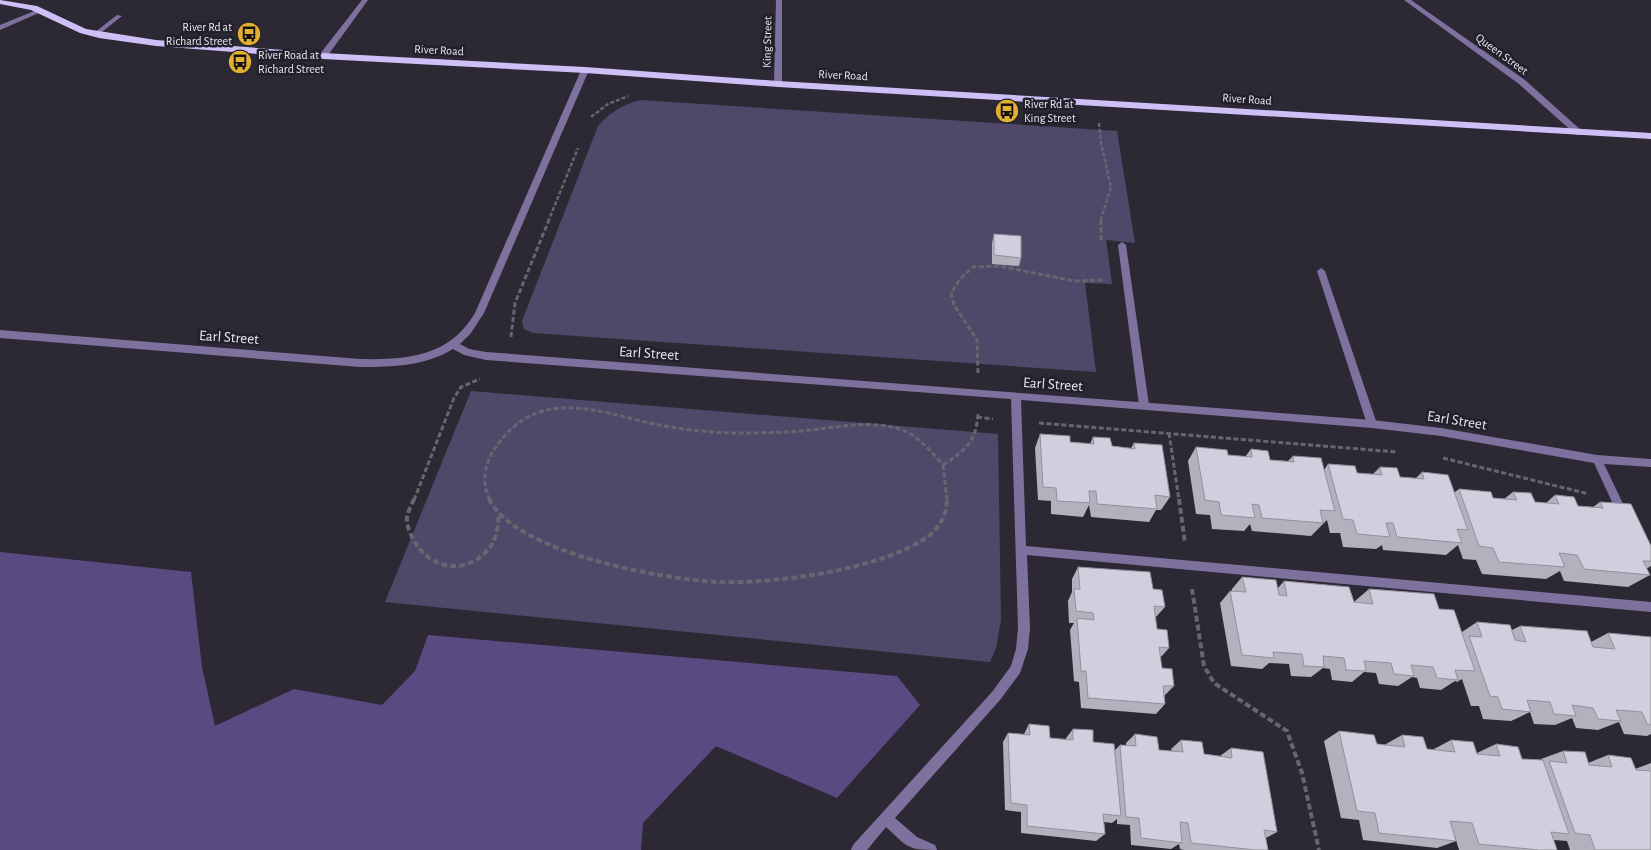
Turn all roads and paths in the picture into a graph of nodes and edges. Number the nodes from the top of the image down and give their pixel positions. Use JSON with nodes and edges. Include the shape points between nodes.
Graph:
{"nodes":[{"id":1,"x":28,"y":0,"type":"edge"},
{"id":2,"x":366,"y":0,"type":"edge"},
{"id":3,"x":779,"y":0,"type":"edge"},
{"id":4,"x":1407,"y":0,"type":"edge"},
{"id":5,"x":0,"y":1,"type":"edge"},
{"id":6,"x":36,"y":10,"type":"junction"},
{"id":7,"x":120,"y":16,"type":"dead end"},
{"id":8,"x":0,"y":28,"type":"edge"},
{"id":9,"x":96,"y":34,"type":"junction"},
{"id":10,"x":323,"y":56,"type":"junction"},
{"id":11,"x":585,"y":70,"type":"junction"},
{"id":12,"x":778,"y":84,"type":"junction"},
{"id":13,"x":629,"y":96,"type":"dead end"},
{"id":14,"x":1099,"y":102,"type":"junction"},
{"id":15,"x":590,"y":117,"type":"dead end"},
{"id":16,"x":1090,"y":122,"type":"dead end"},
{"id":17,"x":1099,"y":122,"type":"junction"},
{"id":18,"x":1579,"y":132,"type":"junction"},
{"id":19,"x":1651,"y":136,"type":"edge"},
{"id":20,"x":580,"y":144,"type":"dead end"},
{"id":21,"x":1101,"y":242,"type":"dead end"},
{"id":22,"x":1122,"y":245,"type":"dead end"},
{"id":23,"x":1103,"y":270,"type":"dead end"},
{"id":24,"x":1321,"y":270,"type":"dead end"},
{"id":25,"x":0,"y":334,"type":"edge"},
{"id":26,"x":510,"y":339,"type":"dead end"},
{"id":27,"x":453,"y":344,"type":"junction"},
{"id":28,"x":487,"y":378,"type":"dead end"},
{"id":29,"x":979,"y":394,"type":"junction"},
{"id":30,"x":1016,"y":396,"type":"junction"},
{"id":31,"x":1144,"y":405,"type":"junction"},
{"id":32,"x":1165,"y":407,"type":"junction"},
{"id":33,"x":968,"y":417,"type":"dead end"},
{"id":34,"x":978,"y":418,"type":"junction"},
{"id":35,"x":1017,"y":421,"type":"junction"},
{"id":36,"x":1372,"y":424,"type":"junction"},
{"id":37,"x":1169,"y":434,"type":"junction"},
{"id":38,"x":1404,"y":452,"type":"dead end"},
{"id":39,"x":1440,"y":457,"type":"dead end"},
{"id":40,"x":1597,"y":459,"type":"junction"},
{"id":41,"x":1651,"y":463,"type":"edge"},
{"id":42,"x":943,"y":465,"type":"junction"},
{"id":43,"x":1616,"y":498,"type":"junction"},
{"id":44,"x":499,"y":514,"type":"junction"},
{"id":45,"x":1628,"y":523,"type":"edge"},
{"id":46,"x":1020,"y":550,"type":"junction"},
{"id":47,"x":1188,"y":564,"type":"junction"},
{"id":48,"x":1651,"y":607,"type":"edge"},
{"id":49,"x":886,"y":818,"type":"junction"},
{"id":50,"x":858,"y":850,"type":"edge"},
{"id":51,"x":930,"y":850,"type":"edge"},
{"id":52,"x":1319,"y":850,"type":"edge"}],
"edges":[{"from":1,"to":6,"type":"main road","name":"River Road"},
{"from":2,"to":10,"type":"street"},
{"from":3,"to":12,"type":"street","name":"King Street"},
{"from":4,"to":18,"type":"street","name":"Queen Street","via":[[1522,82]]},
{"from":5,"to":6,"type":"main road","name":"River Road"},
{"from":6,"to":8,"type":"street"},
{"from":6,"to":9,"type":"main road","name":"River Road"},
{"from":7,"to":9,"type":"street"},
{"from":9,"to":10,"type":"main road","name":"River Road","via":[[156,43]]},
{"from":10,"to":11,"type":"main road","name":"River Road"},
{"from":11,"to":12,"type":"main road","name":"River Road"},
{"from":11,"to":27,"type":"street","name":"Earl Street","via":[[479,313],[466,333]]},
{"from":12,"to":14,"type":"main road","name":"River Road"},
{"from":13,"to":15,"type":"path","via":[[612,100]]},
{"from":14,"to":17,"type":"path"},
{"from":14,"to":18,"type":"main road","name":"River Road"},
{"from":16,"to":17,"type":"path"},
{"from":17,"to":21,"type":"path","via":[[1111,187],[1100,222]]},
{"from":18,"to":19,"type":"main road","name":"River Road"},
{"from":20,"to":26,"type":"path","via":[[515,303]]},
{"from":22,"to":31,"type":"street"},
{"from":23,"to":29,"type":"path","via":[[1104,280],[1074,281],[1008,267],[973,267],[960,279],[951,293],[954,304],[978,340]]},
{"from":24,"to":36,"type":"street"},
{"from":25,"to":27,"type":"street","name":"Earl Street","via":[[391,364],[422,359]]},
{"from":27,"to":29,"type":"street","name":"Earl Street","via":[[467,352],[486,356]]},
{"from":28,"to":44,"type":"path","via":[[469,382],[454,398],[407,517],[407,529],[414,544],[432,561],[445,566],[461,566],[478,559],[492,545]]},
{"from":29,"to":30,"type":"street","name":"Earl Street"},
{"from":29,"to":34,"type":"path"},
{"from":30,"to":31,"type":"street","name":"Earl Street"},
{"from":30,"to":35,"type":"street"},
{"from":31,"to":32,"type":"street","name":"Earl Street"},
{"from":32,"to":36,"type":"street","name":"Earl Street"},
{"from":32,"to":37,"type":"path"},
{"from":33,"to":34,"type":"path"},
{"from":34,"to":35,"type":"path"},
{"from":34,"to":42,"type":"path","via":[[978,430],[966,450]]},
{"from":35,"to":37,"type":"path"},
{"from":35,"to":46,"type":"street"},
{"from":36,"to":40,"type":"street","name":"Earl Street","via":[[1441,432]]},
{"from":37,"to":38,"type":"path"},
{"from":37,"to":47,"type":"path"},
{"from":39,"to":43,"type":"path","via":[[1553,487]]},
{"from":40,"to":41,"type":"street","name":"Earl Street"},
{"from":40,"to":43,"type":"street"},
{"from":42,"to":44,"type":"path","via":[[949,504],[940,525],[924,540],[884,559],[815,573],[741,582],[688,579],[580,556],[516,529]]},
{"from":42,"to":44,"type":"path","via":[[920,439],[884,426],[868,424],[789,432],[710,431],[669,427],[598,410],[559,406],[539,411],[513,426],[487,463],[484,488],[492,508]]},
{"from":43,"to":45,"type":"street"},
{"from":46,"to":47,"type":"street"},
{"from":46,"to":49,"type":"street","via":[[1024,628],[1016,669],[996,696]]},
{"from":47,"to":48,"type":"street"},
{"from":47,"to":52,"type":"path","via":[[1204,666],[1214,683],[1287,730],[1302,772]]},
{"from":49,"to":50,"type":"street"},
{"from":49,"to":51,"type":"street","via":[[912,842]]}]}
